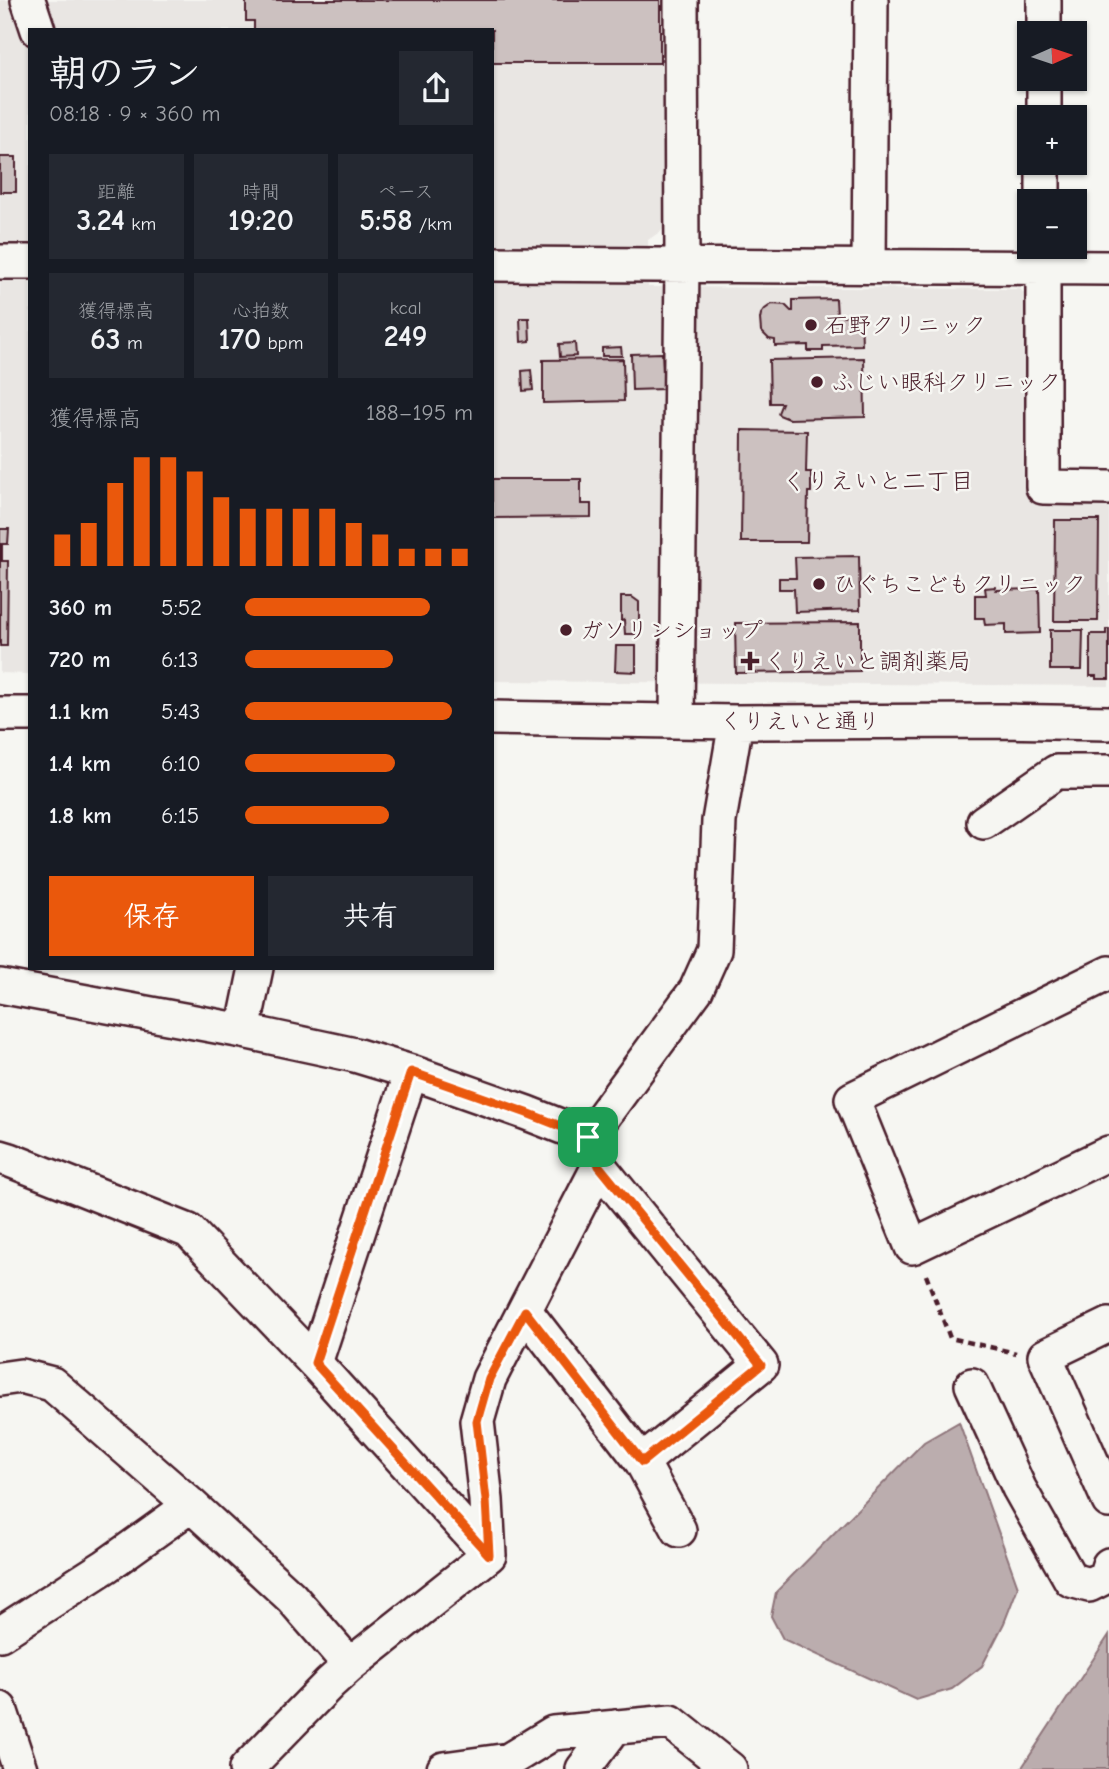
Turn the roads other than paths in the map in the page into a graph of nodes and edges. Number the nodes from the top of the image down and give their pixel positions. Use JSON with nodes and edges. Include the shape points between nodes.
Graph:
{"nodes":[{"id":1,"x":28,"y":0,"type":"edge"},
{"id":2,"x":681,"y":0,"type":"edge"},
{"id":3,"x":871,"y":0,"type":"edge"},
{"id":4,"x":1044,"y":0,"type":"edge"},
{"id":5,"x":1044,"y":21,"type":"edge"},
{"id":6,"x":37,"y":28,"type":"edge"},
{"id":7,"x":1017,"y":257,"type":"edge"},
{"id":8,"x":1043,"y":259,"type":"edge"},
{"id":9,"x":1060,"y":259,"type":"edge"},
{"id":10,"x":0,"y":262,"type":"edge"},
{"id":11,"x":28,"y":262,"type":"edge"},
{"id":12,"x":494,"y":264,"type":"edge"},
{"id":13,"x":682,"y":264,"type":"junction"},
{"id":14,"x":869,"y":266,"type":"junction"},
{"id":15,"x":1109,"y":268,"type":"edge"},
{"id":16,"x":1109,"y":488,"type":"edge"},
{"id":17,"x":0,"y":714,"type":"edge"},
{"id":18,"x":28,"y":715,"type":"edge"},
{"id":19,"x":494,"y":718,"type":"edge"},
{"id":20,"x":677,"y":720,"type":"junction"},
{"id":21,"x":736,"y":722,"type":"junction"},
{"id":22,"x":1109,"y":723,"type":"edge"},
{"id":23,"x":1109,"y":772,"type":"edge"},
{"id":24,"x":984,"y":822,"type":"dead end"},
{"id":25,"x":256,"y":970,"type":"edge"},
{"id":26,"x":1109,"y":974,"type":"edge"},
{"id":27,"x":0,"y":985,"type":"edge"},
{"id":28,"x":243,"y":1031,"type":"junction"},
{"id":29,"x":411,"y":1072,"type":"junction"},
{"id":30,"x":593,"y":1152,"type":"junction"},
{"id":31,"x":1109,"y":1153,"type":"edge"},
{"id":32,"x":0,"y":1157,"type":"edge"},
{"id":33,"x":525,"y":1311,"type":"junction"},
{"id":34,"x":1109,"y":1325,"type":"edge"},
{"id":35,"x":315,"y":1363,"type":"junction"},
{"id":36,"x":0,"y":1379,"type":"edge"},
{"id":37,"x":972,"y":1385,"type":"dead end"},
{"id":38,"x":642,"y":1462,"type":"junction"},
{"id":39,"x":1109,"y":1501,"type":"edge"},
{"id":40,"x":191,"y":1505,"type":"junction"},
{"id":41,"x":679,"y":1530,"type":"dead end"},
{"id":42,"x":489,"y":1555,"type":"junction"},
{"id":43,"x":1109,"y":1565,"type":"edge"},
{"id":44,"x":0,"y":1634,"type":"edge"},
{"id":45,"x":350,"y":1665,"type":"junction"},
{"id":46,"x":0,"y":1709,"type":"edge"},
{"id":47,"x":615,"y":1727,"type":"junction"},
{"id":48,"x":20,"y":1769,"type":"edge"},
{"id":49,"x":246,"y":1769,"type":"edge"},
{"id":50,"x":444,"y":1769,"type":"edge"},
{"id":51,"x":583,"y":1769,"type":"edge"},
{"id":52,"x":730,"y":1769,"type":"edge"}],
"edges":[{"from":1,"to":6,"type":"street"},
{"from":2,"to":13,"type":"street"},
{"from":3,"to":14,"type":"street"},
{"from":4,"to":5,"type":"street"},
{"from":7,"to":14,"type":"street"},
{"from":8,"to":16,"type":"street","via":[[1043,487]]},
{"from":9,"to":15,"type":"street"},
{"from":10,"to":11,"type":"street"},
{"from":12,"to":13,"type":"street"},
{"from":13,"to":14,"type":"street"},
{"from":13,"to":20,"type":"street"},
{"from":17,"to":18,"type":"street"},
{"from":19,"to":20,"type":"street","name":"くりえいと通り"},
{"from":20,"to":21,"type":"street","name":"くりえいと通り"},
{"from":21,"to":22,"type":"street","name":"くりえいと通り"},
{"from":21,"to":30,"type":"street","via":[[719,821],[714,950],[696,990]]},
{"from":23,"to":24,"type":"street","via":[[1056,772]]},
{"from":25,"to":28,"type":"street"},
{"from":26,"to":31,"type":"street","via":[[852,1099],[912,1247]]},
{"from":27,"to":28,"type":"street"},
{"from":28,"to":29,"type":"street"},
{"from":29,"to":30,"type":"street","via":[[527,1113]]},
{"from":29,"to":35,"type":"street"},
{"from":30,"to":33,"type":"street"},
{"from":30,"to":38,"type":"street","via":[[761,1365]]},
{"from":32,"to":35,"type":"street","via":[[189,1231]]},
{"from":33,"to":38,"type":"street"},
{"from":33,"to":42,"type":"street","via":[[489,1379],[477,1421]]},
{"from":34,"to":39,"type":"street","via":[[1045,1356]]},
{"from":35,"to":42,"type":"street"},
{"from":36,"to":40,"type":"street","via":[[22,1376],[52,1384]]},
{"from":37,"to":43,"type":"street","via":[[1019,1488],[1071,1580],[1089,1586],[1105,1577]]},
{"from":38,"to":41,"type":"street"},
{"from":40,"to":44,"type":"street"},
{"from":40,"to":45,"type":"street","via":[[292,1597]]},
{"from":42,"to":45,"type":"street"},
{"from":45,"to":49,"type":"street"},
{"from":46,"to":48,"type":"street"},
{"from":47,"to":50,"type":"street","via":[[553,1733],[509,1760]]},
{"from":47,"to":51,"type":"street"},
{"from":47,"to":52,"type":"street","via":[[671,1721]]}]}
